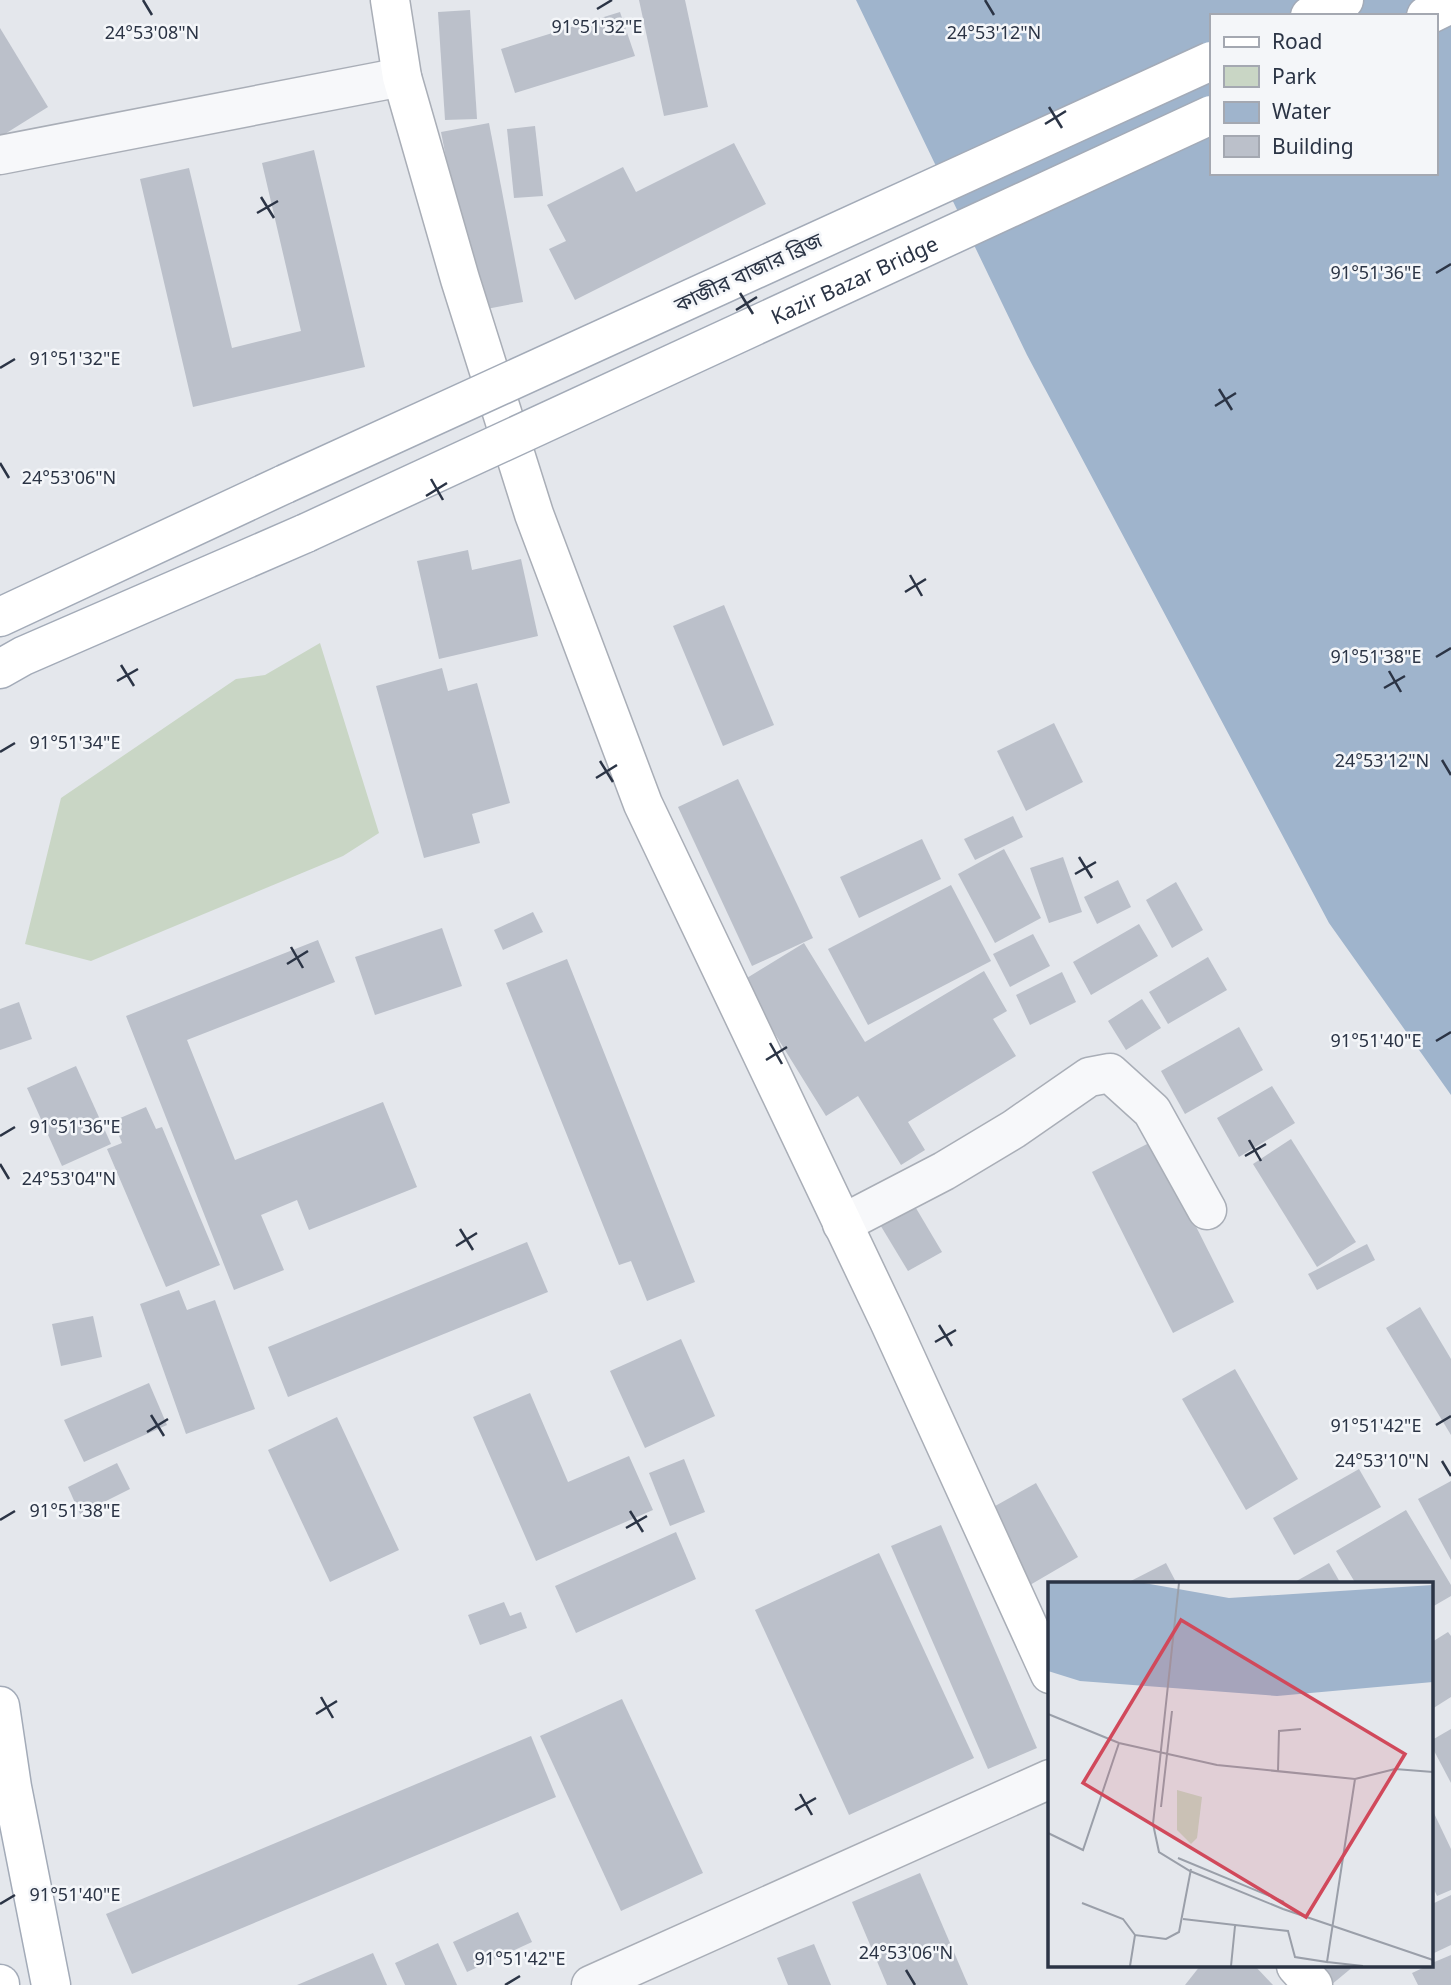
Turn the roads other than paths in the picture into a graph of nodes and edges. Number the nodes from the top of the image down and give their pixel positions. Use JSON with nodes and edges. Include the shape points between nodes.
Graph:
{"nodes":[{"id":1,"x":390,"y":0,"type":"edge"},
{"id":2,"x":1344,"y":0,"type":"edge"},
{"id":3,"x":1451,"y":4,"type":"edge"},
{"id":4,"x":1314,"y":14,"type":"edge"},
{"id":5,"x":1430,"y":14,"type":"edge"},
{"id":6,"x":1210,"y":61,"type":"edge"},
{"id":7,"x":402,"y":77,"type":"junction"},
{"id":8,"x":1210,"y":115,"type":"edge"},
{"id":9,"x":0,"y":155,"type":"edge"},
{"id":10,"x":0,"y":617,"type":"edge"},
{"id":11,"x":0,"y":669,"type":"edge"},
{"id":12,"x":1207,"y":1210,"type":"dead end"},
{"id":13,"x":842,"y":1224,"type":"junction"},
{"id":14,"x":1048,"y":1670,"type":"edge"},
{"id":15,"x":0,"y":1706,"type":"edge"},
{"id":16,"x":1048,"y":1780,"type":"edge"},
{"id":17,"x":1298,"y":1968,"type":"edge"},
{"id":18,"x":51,"y":1985,"type":"edge"},
{"id":19,"x":592,"y":1985,"type":"edge"},
{"id":20,"x":1313,"y":1985,"type":"edge"}],
"edges":[{"from":1,"to":7,"type":"main road"},
{"from":2,"to":4,"type":"main road"},
{"from":3,"to":5,"type":"main road"},
{"from":6,"to":10,"type":"main road","name":"কাজীর বাজার ব্রিজ","bridge":true},
{"from":7,"to":9,"type":"street"},
{"from":7,"to":13,"type":"main road","via":[[534,514],[643,804]]},
{"from":8,"to":11,"type":"main road","name":"Kazir Bazar Bridge","bridge":true,"via":[[306,533]]},
{"from":12,"to":13,"type":"street","via":[[1152,1111],[1110,1073],[1089,1077],[944,1171]]},
{"from":13,"to":14,"type":"main road"},
{"from":15,"to":18,"type":"main road"},
{"from":16,"to":19,"type":"street"},
{"from":17,"to":20,"type":"main road"}]}
